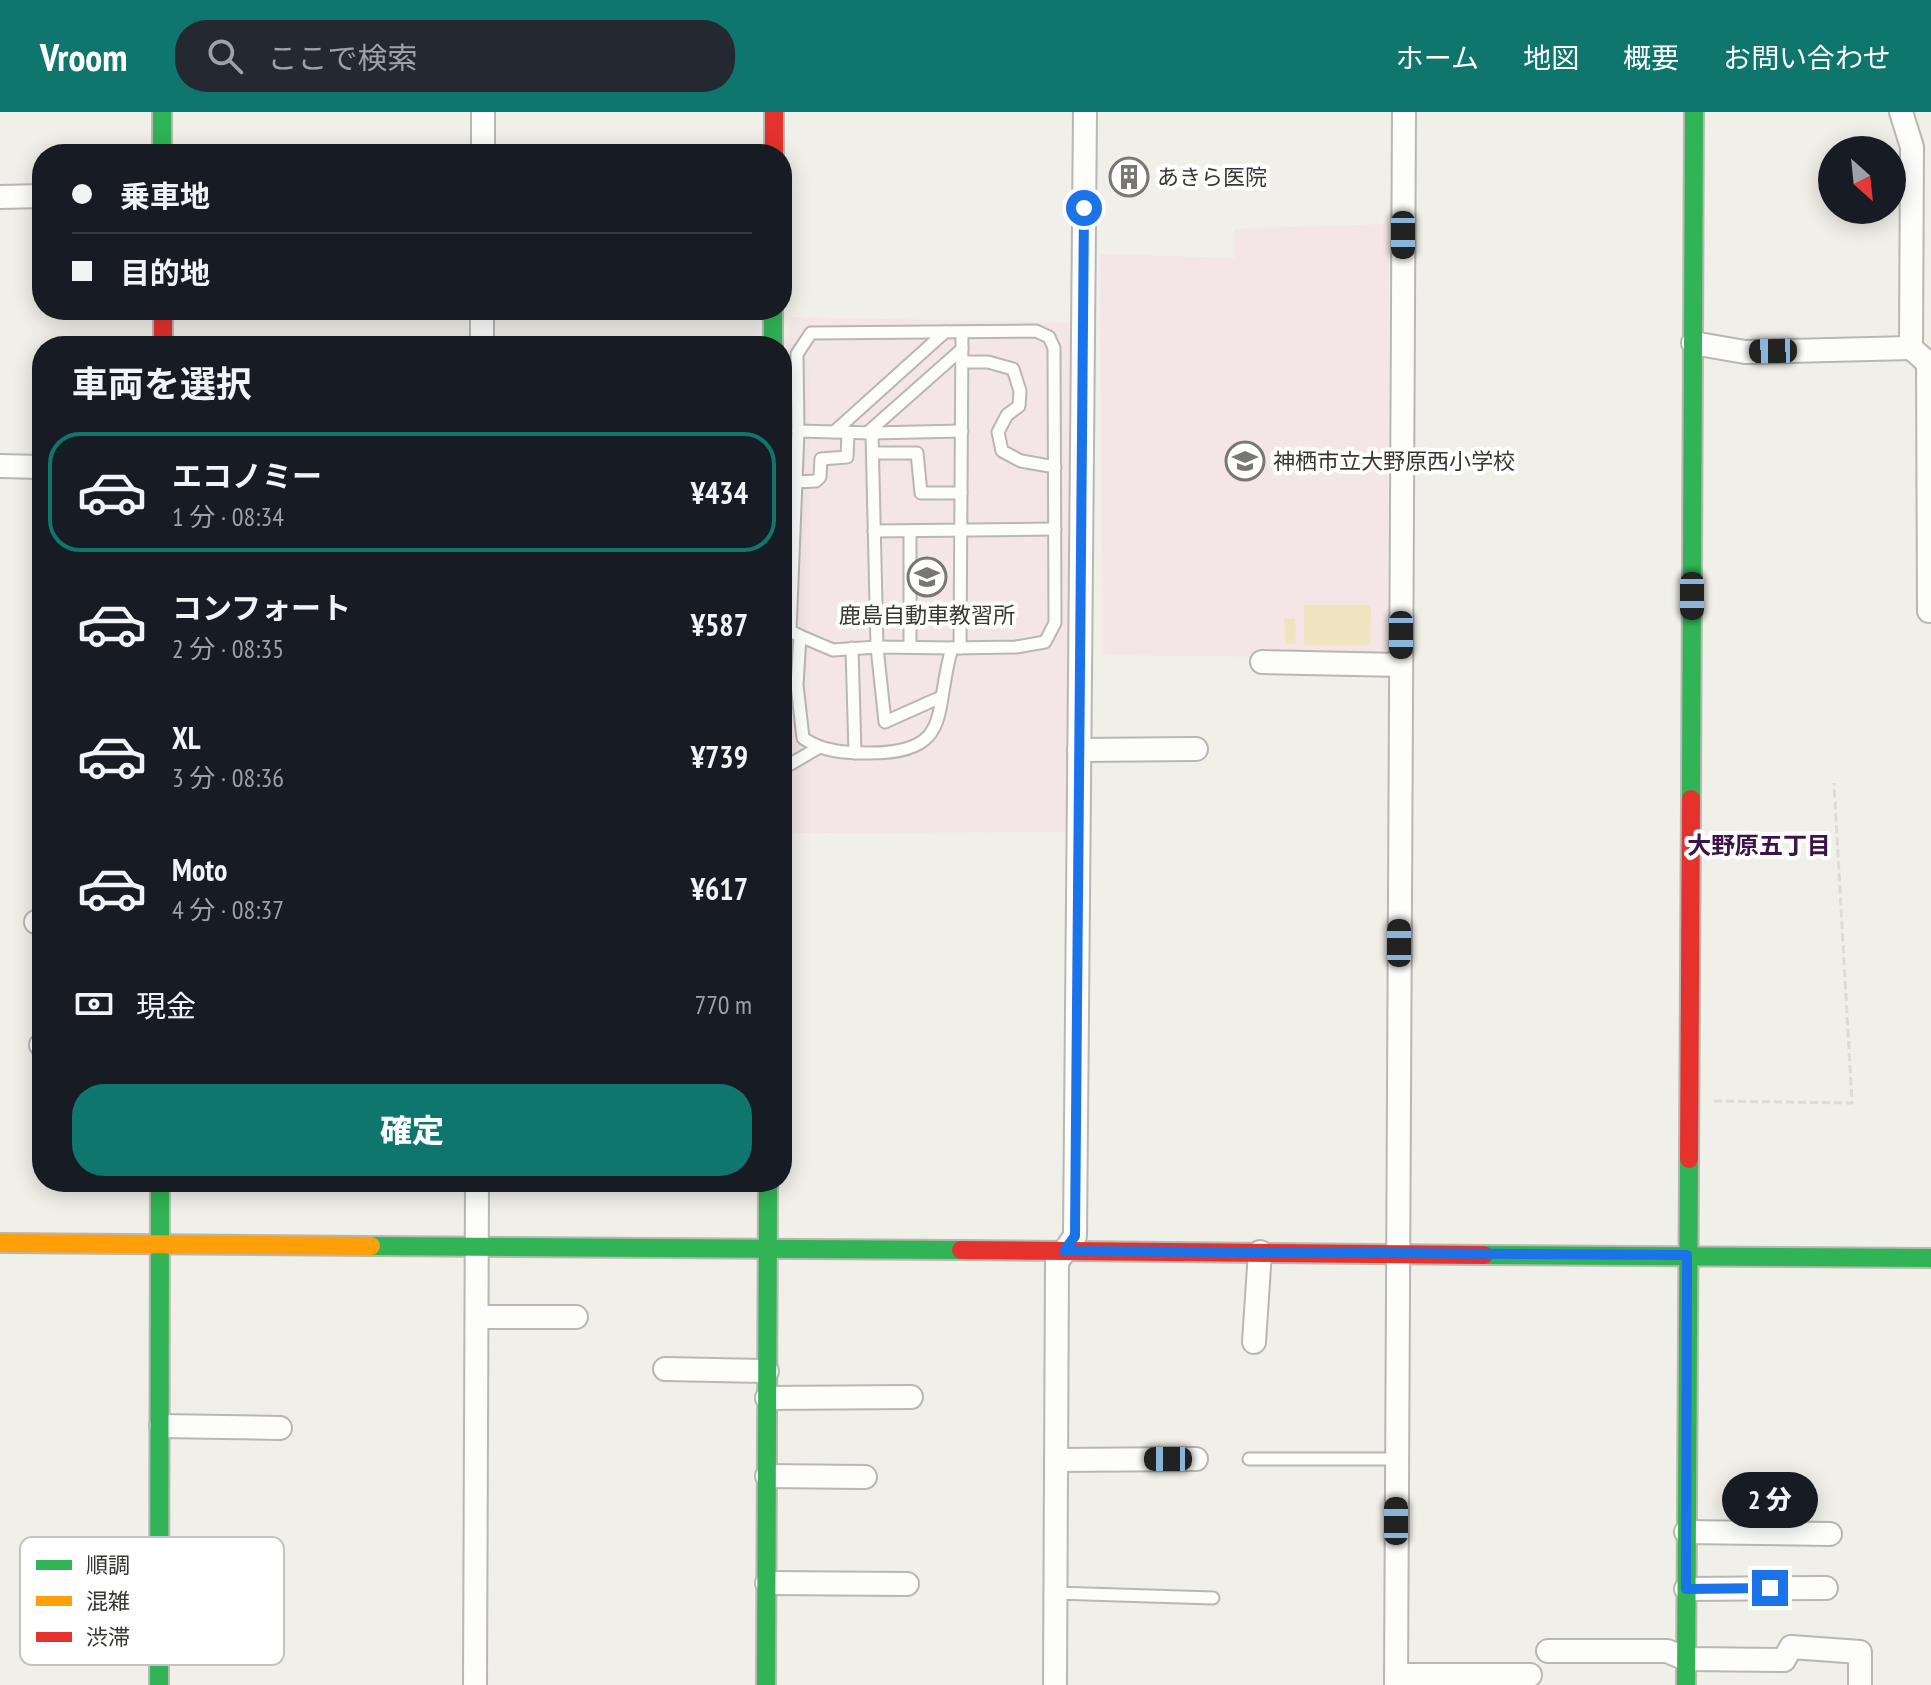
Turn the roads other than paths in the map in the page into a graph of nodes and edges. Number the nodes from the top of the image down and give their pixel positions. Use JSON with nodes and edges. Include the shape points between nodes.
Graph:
{"nodes":[{"id":1,"x":162,"y":112,"type":"edge"},
{"id":2,"x":483,"y":112,"type":"edge"},
{"id":3,"x":774,"y":112,"type":"edge"},
{"id":4,"x":1085,"y":112,"type":"edge"},
{"id":5,"x":1404,"y":112,"type":"edge"},
{"id":6,"x":1694,"y":112,"type":"edge"},
{"id":7,"x":1901,"y":112,"type":"edge"},
{"id":8,"x":162,"y":144,"type":"edge"},
{"id":9,"x":483,"y":144,"type":"edge"},
{"id":10,"x":774,"y":144,"type":"edge"},
{"id":11,"x":32,"y":196,"type":"edge"},
{"id":12,"x":0,"y":197,"type":"edge"},
{"id":13,"x":945,"y":332,"type":"junction"},
{"id":14,"x":962,"y":332,"type":"junction"},
{"id":15,"x":1693,"y":343,"type":"junction"},
{"id":16,"x":1911,"y":348,"type":"junction"},
{"id":17,"x":962,"y":349,"type":"junction"},
{"id":18,"x":962,"y":362,"type":"junction"},
{"id":19,"x":798,"y":431,"type":"junction"},
{"id":20,"x":962,"y":431,"type":"junction"},
{"id":21,"x":834,"y":432,"type":"junction"},
{"id":22,"x":848,"y":432,"type":"junction"},
{"id":23,"x":869,"y":433,"type":"junction"},
{"id":24,"x":873,"y":453,"type":"junction"},
{"id":25,"x":0,"y":466,"type":"edge"},
{"id":26,"x":32,"y":467,"type":"edge"},
{"id":27,"x":1055,"y":467,"type":"junction"},
{"id":28,"x":796,"y":482,"type":"junction"},
{"id":29,"x":961,"y":493,"type":"junction"},
{"id":30,"x":1055,"y":529,"type":"junction"},
{"id":31,"x":961,"y":530,"type":"junction"},
{"id":32,"x":874,"y":531,"type":"junction"},
{"id":33,"x":910,"y":531,"type":"junction"},
{"id":34,"x":792,"y":581,"type":"edge"},
{"id":35,"x":1929,"y":611,"type":"dead end"},
{"id":36,"x":792,"y":632,"type":"edge"},
{"id":37,"x":800,"y":636,"type":"junction"},
{"id":38,"x":877,"y":647,"type":"junction"},
{"id":39,"x":910,"y":647,"type":"junction"},
{"id":40,"x":852,"y":648,"type":"junction"},
{"id":41,"x":956,"y":648,"type":"junction"},
{"id":42,"x":1262,"y":662,"type":"dead end"},
{"id":43,"x":1401,"y":665,"type":"junction"},
{"id":44,"x":941,"y":697,"type":"junction"},
{"id":45,"x":818,"y":748,"type":"junction"},
{"id":46,"x":1196,"y":749,"type":"dead end"},
{"id":47,"x":1079,"y":750,"type":"junction"},
{"id":48,"x":855,"y":753,"type":"junction"},
{"id":49,"x":792,"y":763,"type":"edge"},
{"id":50,"x":160,"y":1192,"type":"edge"},
{"id":51,"x":477,"y":1192,"type":"edge"},
{"id":52,"x":768,"y":1192,"type":"edge"},
{"id":53,"x":0,"y":1243,"type":"edge"},
{"id":54,"x":161,"y":1244,"type":"junction"},
{"id":55,"x":477,"y":1248,"type":"junction"},
{"id":56,"x":768,"y":1248,"type":"junction"},
{"id":57,"x":1064,"y":1251,"type":"junction"},
{"id":58,"x":1260,"y":1252,"type":"junction"},
{"id":59,"x":1397,"y":1252,"type":"junction"},
{"id":60,"x":1687,"y":1255,"type":"junction"},
{"id":61,"x":1931,"y":1258,"type":"edge"},
{"id":62,"x":477,"y":1317,"type":"junction"},
{"id":63,"x":576,"y":1317,"type":"dead end"},
{"id":64,"x":1254,"y":1342,"type":"dead end"},
{"id":65,"x":665,"y":1369,"type":"dead end"},
{"id":66,"x":767,"y":1371,"type":"junction"},
{"id":67,"x":911,"y":1397,"type":"dead end"},
{"id":68,"x":767,"y":1398,"type":"junction"},
{"id":69,"x":161,"y":1426,"type":"junction"},
{"id":70,"x":280,"y":1428,"type":"dead end"},
{"id":71,"x":1196,"y":1459,"type":"dead end"},
{"id":72,"x":1249,"y":1459,"type":"dead end"},
{"id":73,"x":1396,"y":1459,"type":"junction"},
{"id":74,"x":1056,"y":1460,"type":"junction"},
{"id":75,"x":767,"y":1476,"type":"junction"},
{"id":76,"x":865,"y":1477,"type":"dead end"},
{"id":77,"x":1686,"y":1532,"type":"junction"},
{"id":78,"x":1830,"y":1534,"type":"dead end"},
{"id":79,"x":160,"y":1537,"type":"edge"},
{"id":80,"x":767,"y":1583,"type":"junction"},
{"id":81,"x":907,"y":1584,"type":"dead end"},
{"id":82,"x":1826,"y":1588,"type":"dead end"},
{"id":83,"x":1686,"y":1589,"type":"junction"},
{"id":84,"x":1055,"y":1593,"type":"junction"},
{"id":85,"x":1213,"y":1598,"type":"dead end"},
{"id":86,"x":1548,"y":1651,"type":"dead end"},
{"id":87,"x":1686,"y":1659,"type":"junction"},
{"id":88,"x":159,"y":1665,"type":"edge"},
{"id":89,"x":1530,"y":1675,"type":"dead end"},
{"id":90,"x":1396,"y":1680,"type":"edge"},
{"id":91,"x":159,"y":1685,"type":"edge"},
{"id":92,"x":475,"y":1685,"type":"edge"},
{"id":93,"x":766,"y":1685,"type":"edge"},
{"id":94,"x":1055,"y":1685,"type":"edge"},
{"id":95,"x":1686,"y":1685,"type":"edge"},
{"id":96,"x":1860,"y":1685,"type":"edge"}],
"edges":[{"from":1,"to":8,"type":"street"},
{"from":2,"to":9,"type":"street"},
{"from":3,"to":10,"type":"street"},
{"from":4,"to":47,"type":"street"},
{"from":5,"to":43,"type":"street"},
{"from":6,"to":15,"type":"street"},
{"from":7,"to":16,"type":"street","via":[[1912,147]]},
{"from":11,"to":12,"type":"street"},
{"from":13,"to":14,"type":"lane"},
{"from":13,"to":19,"type":"lane","via":[[811,333],[797,354]]},
{"from":13,"to":21,"type":"lane"},
{"from":14,"to":17,"type":"lane"},
{"from":14,"to":27,"type":"lane","via":[[1036,331],[1049,337],[1054,348]]},
{"from":15,"to":16,"type":"street","via":[[1745,352]]},
{"from":15,"to":60,"type":"street"},
{"from":16,"to":35,"type":"street","via":[[1928,363]]},
{"from":17,"to":18,"type":"lane"},
{"from":17,"to":23,"type":"lane"},
{"from":18,"to":20,"type":"lane"},
{"from":18,"to":27,"type":"lane","via":[[1013,369],[1019,406],[998,432],[1002,451],[1021,461]]},
{"from":19,"to":21,"type":"lane"},
{"from":19,"to":28,"type":"lane"},
{"from":20,"to":23,"type":"lane"},
{"from":20,"to":29,"type":"lane"},
{"from":21,"to":22,"type":"lane"},
{"from":22,"to":23,"type":"lane"},
{"from":22,"to":28,"type":"lane","via":[[847,457],[821,459],[816,481]]},
{"from":23,"to":24,"type":"lane"},
{"from":24,"to":29,"type":"lane","via":[[917,453],[921,493]]},
{"from":24,"to":32,"type":"lane"},
{"from":25,"to":26,"type":"street"},
{"from":27,"to":30,"type":"lane"},
{"from":28,"to":34,"type":"lane"},
{"from":29,"to":31,"type":"lane"},
{"from":30,"to":31,"type":"lane"},
{"from":30,"to":41,"type":"lane","via":[[1055,623],[1045,642]]},
{"from":31,"to":33,"type":"lane"},
{"from":31,"to":41,"type":"lane"},
{"from":32,"to":33,"type":"lane"},
{"from":32,"to":38,"type":"lane"},
{"from":33,"to":39,"type":"lane"},
{"from":36,"to":37,"type":"lane"},
{"from":37,"to":40,"type":"lane","via":[[833,650]]},
{"from":37,"to":45,"type":"lane","via":[[797,685],[803,738]]},
{"from":38,"to":39,"type":"lane"},
{"from":38,"to":40,"type":"lane"},
{"from":38,"to":44,"type":"lane","via":[[885,722]]},
{"from":39,"to":41,"type":"lane"},
{"from":40,"to":48,"type":"lane"},
{"from":41,"to":44,"type":"lane"},
{"from":42,"to":43,"type":"street"},
{"from":43,"to":59,"type":"street"},
{"from":44,"to":48,"type":"lane","via":[[938,721],[926,742],[901,753]]},
{"from":45,"to":48,"type":"lane"},
{"from":45,"to":49,"type":"lane"},
{"from":46,"to":47,"type":"street"},
{"from":47,"to":57,"type":"street","via":[[1075,1236]]},
{"from":50,"to":54,"type":"street"},
{"from":51,"to":55,"type":"street"},
{"from":52,"to":56,"type":"street"},
{"from":53,"to":54,"type":"street"},
{"from":54,"to":55,"type":"street"},
{"from":54,"to":69,"type":"street"},
{"from":55,"to":56,"type":"street"},
{"from":55,"to":62,"type":"street"},
{"from":56,"to":57,"type":"street"},
{"from":56,"to":66,"type":"street"},
{"from":57,"to":58,"type":"street"},
{"from":57,"to":74,"type":"street","via":[[1057,1262]]},
{"from":58,"to":59,"type":"street"},
{"from":58,"to":64,"type":"street"},
{"from":59,"to":60,"type":"street"},
{"from":59,"to":73,"type":"street"},
{"from":60,"to":61,"type":"street"},
{"from":60,"to":77,"type":"street"},
{"from":62,"to":63,"type":"street"},
{"from":62,"to":92,"type":"street"},
{"from":65,"to":66,"type":"street"},
{"from":66,"to":68,"type":"street"},
{"from":67,"to":68,"type":"street"},
{"from":68,"to":75,"type":"street"},
{"from":69,"to":70,"type":"street"},
{"from":69,"to":79,"type":"street"},
{"from":71,"to":74,"type":"street"},
{"from":72,"to":73,"type":"lane"},
{"from":73,"to":90,"type":"street"},
{"from":74,"to":84,"type":"street"},
{"from":75,"to":76,"type":"street"},
{"from":75,"to":80,"type":"street"},
{"from":77,"to":78,"type":"street"},
{"from":77,"to":83,"type":"street"},
{"from":80,"to":81,"type":"street"},
{"from":80,"to":93,"type":"street"},
{"from":82,"to":83,"type":"street"},
{"from":83,"to":87,"type":"street"},
{"from":84,"to":85,"type":"lane"},
{"from":84,"to":94,"type":"street"},
{"from":86,"to":87,"type":"street","via":[[1667,1651]]},
{"from":87,"to":95,"type":"street"},
{"from":87,"to":96,"type":"street","via":[[1784,1660],[1791,1647],[1860,1652]]},
{"from":88,"to":91,"type":"street"},
{"from":89,"to":90,"type":"street"}]}
